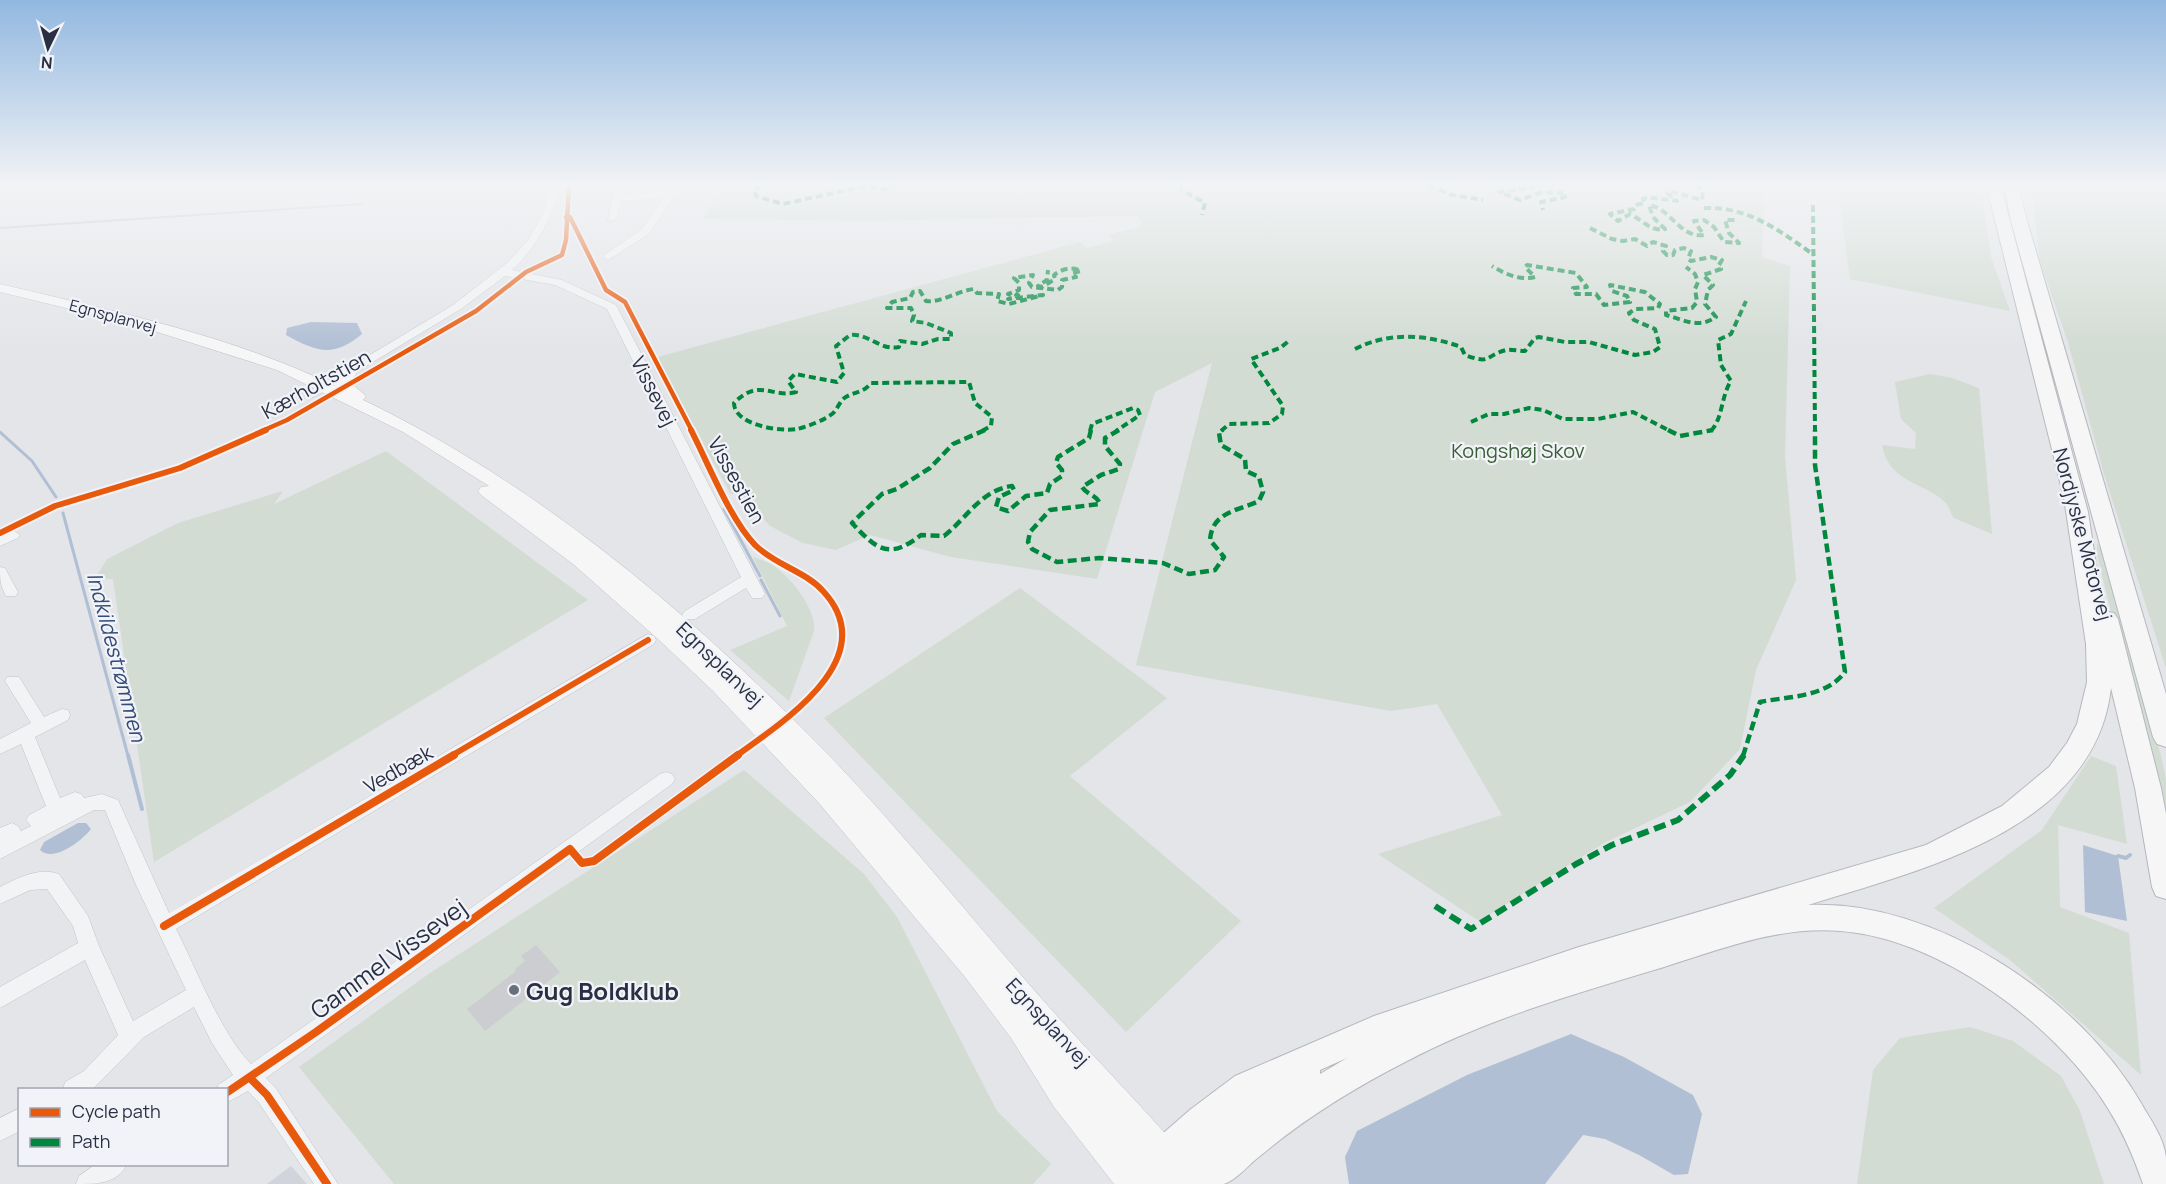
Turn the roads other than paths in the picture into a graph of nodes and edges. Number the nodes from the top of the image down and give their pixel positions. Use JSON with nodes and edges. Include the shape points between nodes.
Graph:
{"nodes":[{"id":1,"x":531,"y":239,"type":"edge"},
{"id":2,"x":637,"y":239,"type":"edge"},
{"id":3,"x":2007,"y":239,"type":"edge"},
{"id":4,"x":2025,"y":239,"type":"edge"},
{"id":5,"x":2028,"y":239,"type":"edge"},
{"id":6,"x":608,"y":257,"type":"dead end"},
{"id":7,"x":2030,"y":261,"type":"junction"},
{"id":8,"x":503,"y":272,"type":"junction"},
{"id":9,"x":0,"y":288,"type":"edge"},
{"id":10,"x":224,"y":350,"type":"junction"},
{"id":11,"x":371,"y":357,"type":"junction"},
{"id":12,"x":349,"y":372,"type":"junction"},
{"id":13,"x":313,"y":387,"type":"junction"},
{"id":14,"x":382,"y":414,"type":"junction"},
{"id":15,"x":2074,"y":499,"type":"junction"},
{"id":16,"x":0,"y":572,"type":"edge"},
{"id":17,"x":749,"y":579,"type":"junction"},
{"id":18,"x":11,"y":592,"type":"dead end"},
{"id":19,"x":757,"y":594,"type":"dead end"},
{"id":20,"x":690,"y":615,"type":"dead end"},
{"id":21,"x":648,"y":640,"type":"dead end"},
{"id":22,"x":13,"y":681,"type":"dead end"},
{"id":23,"x":62,"y":715,"type":"dead end"},
{"id":24,"x":41,"y":726,"type":"junction"},
{"id":25,"x":25,"y":734,"type":"junction"},
{"id":26,"x":2166,"y":737,"type":"edge"},
{"id":27,"x":0,"y":747,"type":"edge"},
{"id":28,"x":666,"y":779,"type":"dead end"},
{"id":29,"x":75,"y":799,"type":"dead end"},
{"id":30,"x":56,"y":809,"type":"junction"},
{"id":31,"x":35,"y":820,"type":"dead end"},
{"id":32,"x":0,"y":851,"type":"edge"},
{"id":33,"x":2166,"y":887,"type":"edge"},
{"id":34,"x":0,"y":896,"type":"edge"},
{"id":35,"x":165,"y":926,"type":"junction"},
{"id":36,"x":88,"y":947,"type":"junction"},
{"id":37,"x":197,"y":994,"type":"junction"},
{"id":38,"x":0,"y":998,"type":"edge"},
{"id":39,"x":130,"y":1037,"type":"junction"},
{"id":40,"x":250,"y":1078,"type":"junction"},
{"id":41,"x":76,"y":1088,"type":"edge"},
{"id":42,"x":228,"y":1092,"type":"edge"},
{"id":43,"x":18,"y":1120,"type":"edge"},
{"id":44,"x":0,"y":1130,"type":"edge"},
{"id":45,"x":113,"y":1166,"type":"edge"},
{"id":46,"x":1161,"y":1179,"type":"edge"},
{"id":47,"x":87,"y":1184,"type":"edge"},
{"id":48,"x":327,"y":1184,"type":"edge"},
{"id":49,"x":2160,"y":1184,"type":"edge"}],
"edges":[{"from":1,"to":8,"type":"street"},
{"from":2,"to":6,"type":"street"},
{"from":3,"to":15,"type":"highway","name":"Nordjyske Motorvej"},
{"from":4,"to":7,"type":"highway","name":"Nordjyske Motorvej"},
{"from":5,"to":7,"type":"highway"},
{"from":7,"to":26,"type":"highway","name":"Nordjyske Motorvej"},
{"from":8,"to":11,"type":"street","via":[[460,304]]},
{"from":8,"to":17,"type":"street","name":"Vissevej","via":[[558,282],[612,307]]},
{"from":9,"to":10,"type":"main road","name":"Egnsplanvej","via":[[137,321]]},
{"from":10,"to":13,"type":"main road","name":"Egnsplanvej","via":[[249,364]]},
{"from":10,"to":13,"type":"main road","name":"Egnsplanvej","via":[[264,360]]},
{"from":11,"to":12,"type":"street"},
{"from":11,"to":13,"type":"street"},
{"from":12,"to":13,"type":"street"},
{"from":12,"to":14,"type":"main road","via":[[342,384]]},
{"from":13,"to":14,"type":"main road","name":"Egnsplanvej"},
{"from":13,"to":46,"type":"main road","name":"Egnsplanvej","via":[[474,482],[565,548],[663,631],[787,753],[905,886],[1021,1031],[1076,1084]]},
{"from":14,"to":46,"type":"main road","name":"Egnsplanvej","via":[[486,475],[613,568],[677,623],[804,745],[1041,1017],[1078,1054]]},
{"from":15,"to":33,"type":"highway","name":"Nordjyske Motorvej","via":[[2138,745]]},
{"from":15,"to":46,"type":"highway","via":[[2097,639],[2098,695],[2073,753],[2057,775],[2024,805],[1973,837],[1931,855],[1579,961],[1342,1043]]},
{"from":16,"to":18,"type":"street"},
{"from":17,"to":19,"type":"street","name":"Vissevej"},
{"from":17,"to":20,"type":"street"},
{"from":21,"to":35,"type":"street","name":"Vedbæk","via":[[635,656]]},
{"from":22,"to":24,"type":"street"},
{"from":23,"to":24,"type":"street"},
{"from":24,"to":25,"type":"street"},
{"from":25,"to":27,"type":"street"},
{"from":25,"to":30,"type":"street"},
{"from":28,"to":40,"type":"street","name":"Gammel Vissevej"},
{"from":29,"to":30,"type":"street"},
{"from":30,"to":31,"type":"street"},
{"from":32,"to":35,"type":"street","via":[[91,803],[102,801],[112,805]]},
{"from":34,"to":36,"type":"street","via":[[28,882],[52,880],[81,922]]},
{"from":35,"to":37,"type":"street"},
{"from":36,"to":38,"type":"street"},
{"from":36,"to":39,"type":"street"},
{"from":37,"to":39,"type":"street"},
{"from":37,"to":40,"type":"street","via":[[228,1052]]},
{"from":39,"to":41,"type":"street","via":[[91,1078]]},
{"from":40,"to":42,"type":"street","name":"Gammel Vissevej"},
{"from":40,"to":48,"type":"street","via":[[267,1095]]},
{"from":43,"to":44,"type":"street"},
{"from":45,"to":47,"type":"street"},
{"from":46,"to":49,"type":"highway","via":[[1231,1156],[1313,1096],[1420,1039],[1589,978],[1779,920],[1809,916],[1878,923],[1916,936],[1955,952],[2020,993],[2074,1042],[2111,1088],[2139,1131]]}]}
